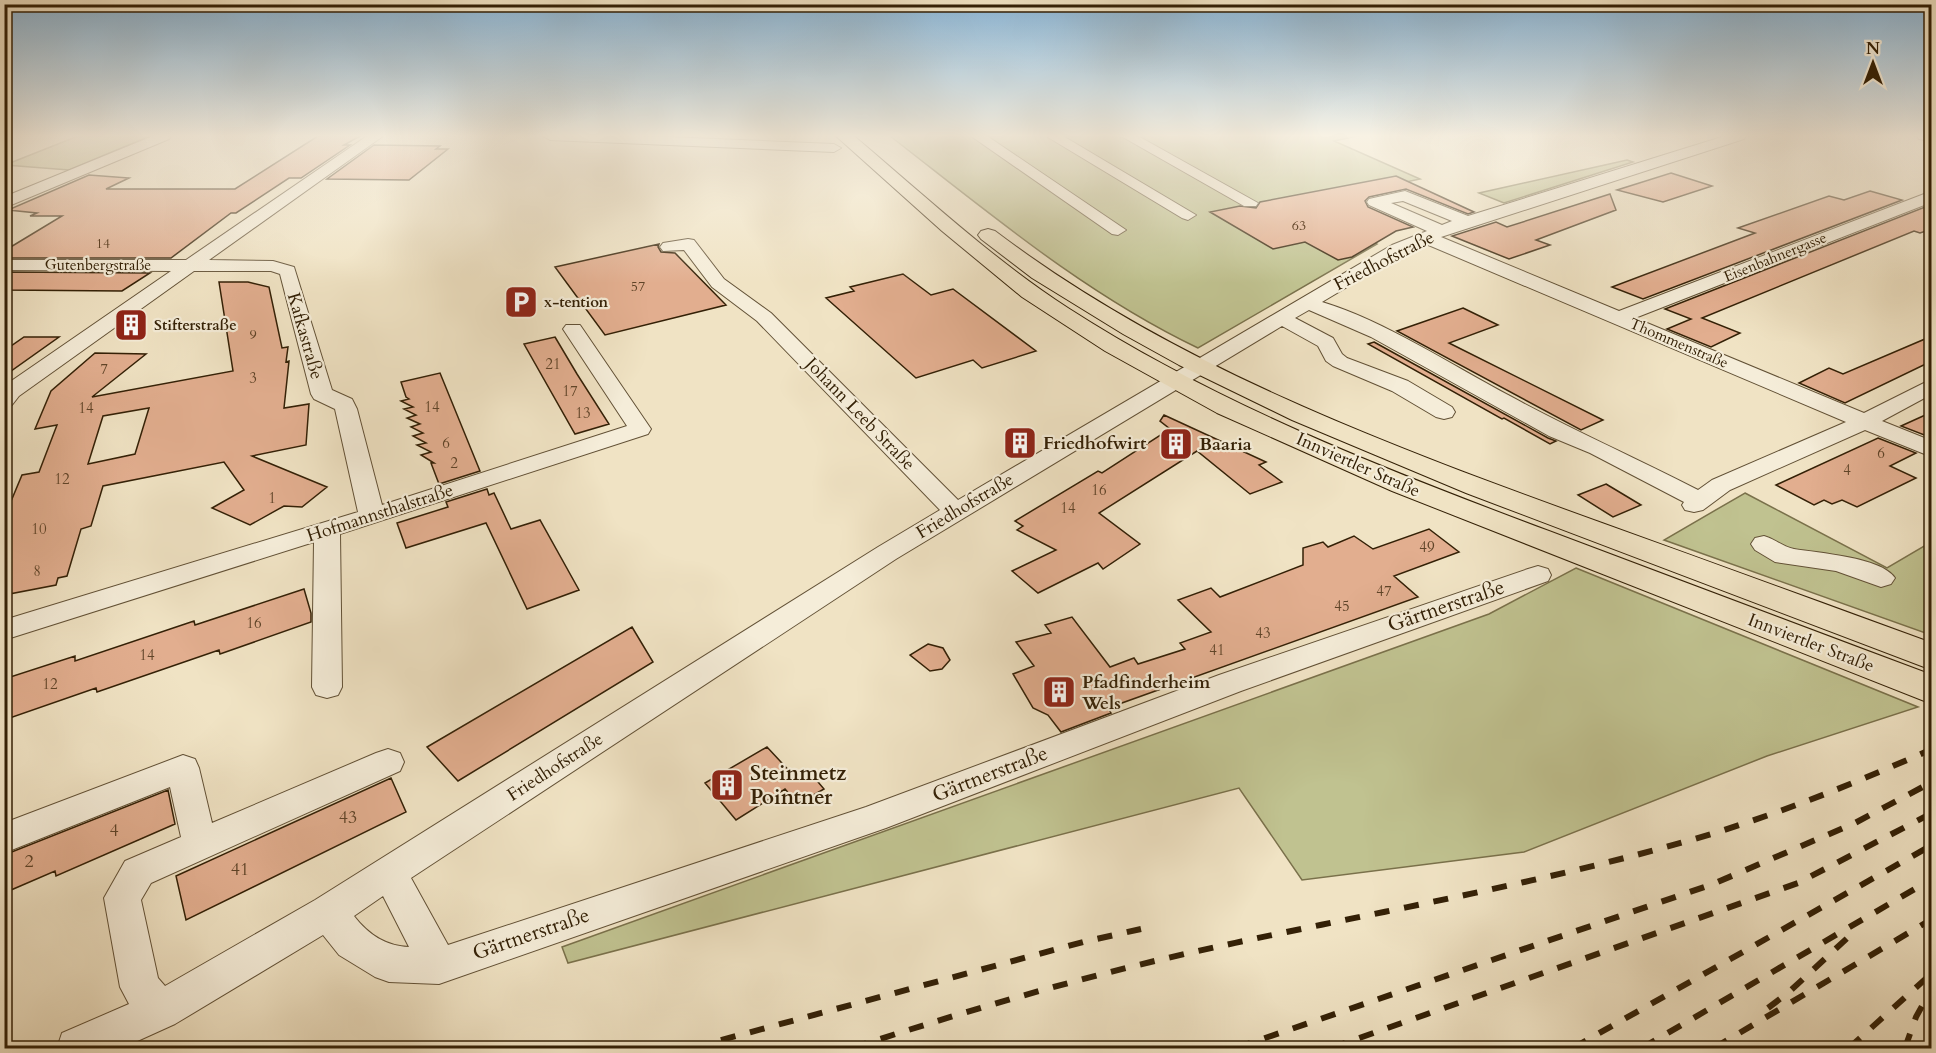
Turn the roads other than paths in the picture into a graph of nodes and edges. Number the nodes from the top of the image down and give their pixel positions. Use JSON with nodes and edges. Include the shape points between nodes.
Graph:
{"nodes":[{"id":1,"x":45,"y":185,"type":"edge"},
{"id":2,"x":306,"y":185,"type":"edge"},
{"id":3,"x":893,"y":185,"type":"edge"},
{"id":4,"x":926,"y":185,"type":"edge"},
{"id":5,"x":1051,"y":185,"type":"edge"},
{"id":6,"x":1137,"y":185,"type":"edge"},
{"id":7,"x":1217,"y":185,"type":"edge"},
{"id":8,"x":1584,"y":185,"type":"edge"},
{"id":9,"x":1932,"y":196,"type":"edge"},
{"id":10,"x":4,"y":202,"type":"edge"},
{"id":11,"x":1250,"y":203,"type":"dead end"},
{"id":12,"x":1188,"y":215,"type":"dead end"},
{"id":13,"x":1467,"y":222,"type":"junction"},
{"id":14,"x":1118,"y":230,"type":"dead end"},
{"id":15,"x":1433,"y":234,"type":"junction"},
{"id":16,"x":669,"y":247,"type":"dead end"},
{"id":17,"x":4,"y":265,"type":"edge"},
{"id":18,"x":192,"y":266,"type":"junction"},
{"id":19,"x":1306,"y":303,"type":"junction"},
{"id":20,"x":1280,"y":318,"type":"junction"},
{"id":21,"x":1619,"y":318,"type":"junction"},
{"id":22,"x":573,"y":329,"type":"dead end"},
{"id":23,"x":1189,"y":374,"type":"junction"},
{"id":24,"x":1932,"y":385,"type":"edge"},
{"id":25,"x":7,"y":394,"type":"edge"},
{"id":26,"x":1444,"y":412,"type":"dead end"},
{"id":27,"x":1864,"y":422,"type":"junction"},
{"id":28,"x":1932,"y":450,"type":"edge"},
{"id":29,"x":956,"y":512,"type":"junction"},
{"id":30,"x":372,"y":516,"type":"junction"},
{"id":31,"x":327,"y":530,"type":"junction"},
{"id":32,"x":1764,"y":544,"type":"dead end"},
{"id":33,"x":1538,"y":575,"type":"dead end"},
{"id":34,"x":1881,"y":578,"type":"dead end"},
{"id":35,"x":4,"y":630,"type":"edge"},
{"id":36,"x":1932,"y":657,"type":"edge"},
{"id":37,"x":327,"y":687,"type":"dead end"},
{"id":38,"x":1932,"y":690,"type":"edge"},
{"id":39,"x":388,"y":762,"type":"dead end"},
{"id":40,"x":4,"y":838,"type":"edge"},
{"id":41,"x":200,"y":845,"type":"junction"},
{"id":42,"x":389,"y":873,"type":"junction"},
{"id":43,"x":328,"y":912,"type":"junction"},
{"id":44,"x":439,"y":966,"type":"junction"},
{"id":45,"x":161,"y":1010,"type":"junction"},
{"id":46,"x":76,"y":1048,"type":"edge"}],
"edges":[{"from":1,"to":10,"type":"street"},
{"from":2,"to":18,"type":"street"},
{"from":3,"to":23,"type":"main road","name":"Innviertler Straße","via":[[1010,279],[1062,314]]},
{"from":4,"to":23,"type":"main road","name":"Innviertler Straße","via":[[1036,270]]},
{"from":5,"to":14,"type":"street"},
{"from":6,"to":12,"type":"street"},
{"from":7,"to":11,"type":"street"},
{"from":8,"to":13,"type":"street","name":"Friedhofstraße"},
{"from":9,"to":21,"type":"street","name":"Eisenbahnergasse"},
{"from":13,"to":15,"type":"street","name":"Friedhofstraße"},
{"from":13,"to":15,"type":"street","name":"Thommenstraße","via":[[1405,196],[1375,202]]},
{"from":15,"to":19,"type":"street","name":"Friedhofstraße","via":[[1398,249]]},
{"from":15,"to":21,"type":"street","name":"Thommenstraße"},
{"from":16,"to":29,"type":"street","name":"Johann Leeb Straße","via":[[688,244],[718,283],[764,317]]},
{"from":17,"to":18,"type":"street","name":"Gutenbergstraße"},
{"from":18,"to":25,"type":"street"},
{"from":18,"to":30,"type":"street","name":"Kafkastraße","via":[[273,266],[288,271],[322,394],[345,404]]},
{"from":19,"to":20,"type":"street","name":"Friedhofstraße"},
{"from":19,"to":27,"type":"street","via":[[1378,333],[1697,503],[1721,485]]},
{"from":20,"to":23,"type":"street","name":"Friedhofstraße"},
{"from":20,"to":26,"type":"street","via":[[1326,342],[1340,362],[1400,386]]},
{"from":21,"to":27,"type":"street","name":"Thommenstraße"},
{"from":22,"to":30,"type":"street","name":"Hofmannsthalstraße","via":[[640,429]]},
{"from":23,"to":29,"type":"street","name":"Friedhofstraße"},
{"from":23,"to":36,"type":"main road","name":"Innviertler Straße","via":[[1462,483]]},
{"from":23,"to":38,"type":"main road","name":"Innviertler Straße","via":[[1349,463]]},
{"from":24,"to":27,"type":"street"},
{"from":27,"to":28,"type":"street","name":"Thommenstraße"},
{"from":29,"to":42,"type":"street","name":"Friedhofstraße"},
{"from":30,"to":31,"type":"street","name":"Hofmannsthalstraße"},
{"from":31,"to":35,"type":"street","name":"Hofmannsthalstraße"},
{"from":31,"to":37,"type":"street"},
{"from":32,"to":34,"type":"street","via":[[1784,556],[1840,563]]},
{"from":33,"to":44,"type":"street","name":"Gärtnerstraße","via":[[1230,683],[874,818]]},
{"from":39,"to":41,"type":"street"},
{"from":40,"to":41,"type":"street","via":[[183,768]]},
{"from":41,"to":45,"type":"street","via":[[138,872],[122,898],[140,987]]},
{"from":42,"to":43,"type":"street"},
{"from":42,"to":44,"type":"street"},
{"from":43,"to":44,"type":"street","name":"Gärtnerstraße","via":[[352,944],[389,964]]},
{"from":43,"to":45,"type":"street"},
{"from":45,"to":46,"type":"street"}]}
